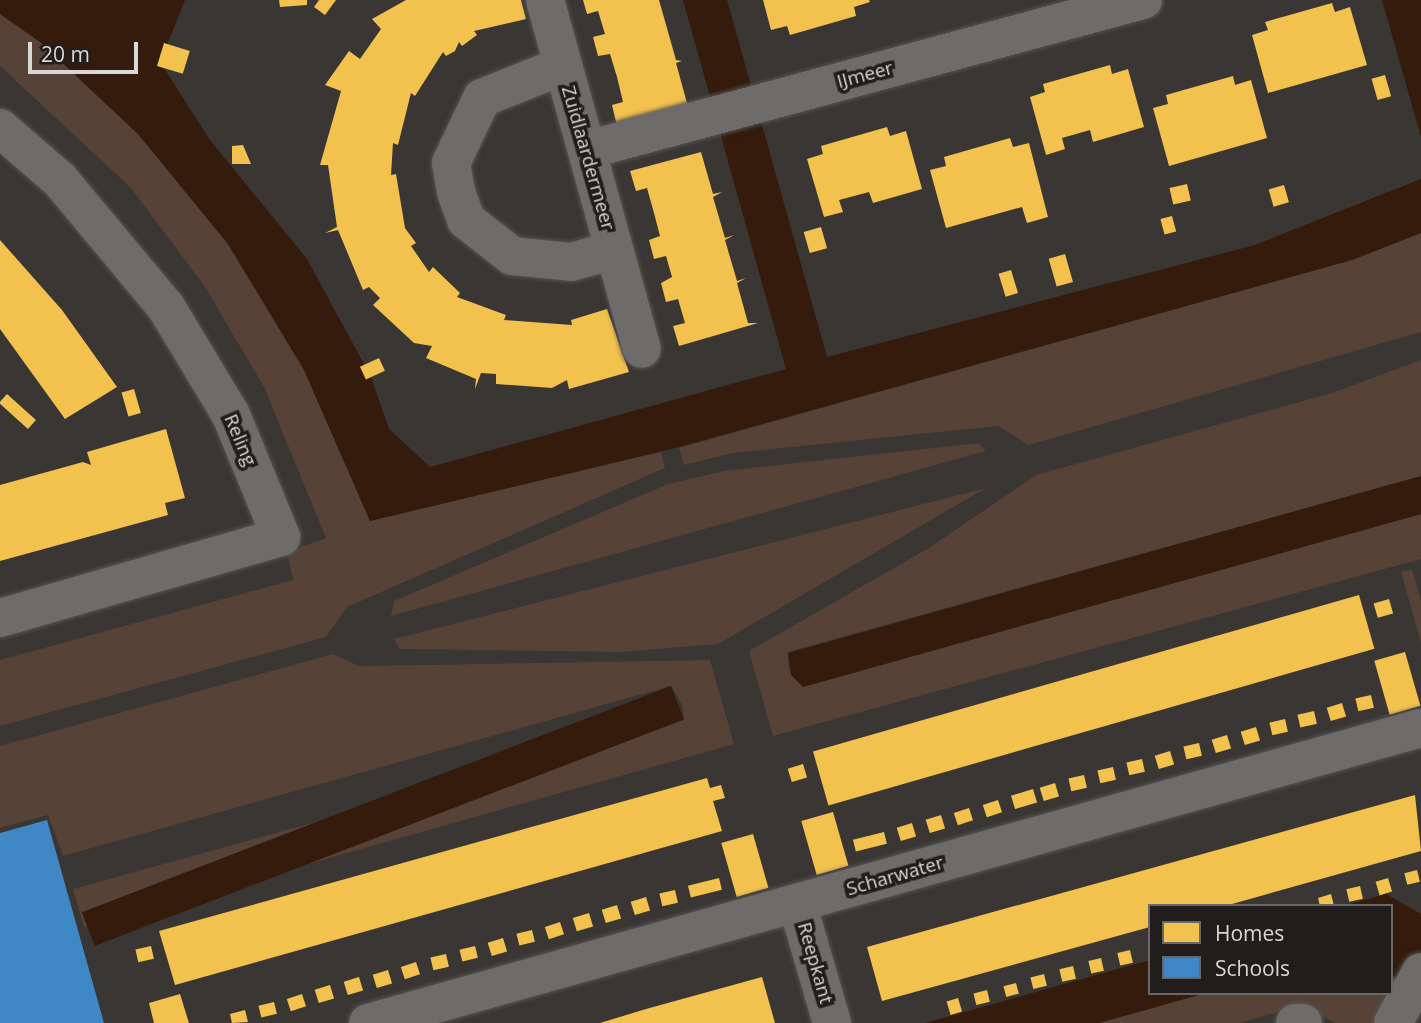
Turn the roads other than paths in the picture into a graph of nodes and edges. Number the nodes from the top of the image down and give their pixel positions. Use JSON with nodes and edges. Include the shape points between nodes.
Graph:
{"nodes":[{"id":1,"x":545,"y":0,"type":"edge"},
{"id":2,"x":1143,"y":0,"type":"edge"},
{"id":3,"x":562,"y":66,"type":"junction"},
{"id":4,"x":0,"y":128,"type":"edge"},
{"id":5,"x":587,"y":150,"type":"junction"},
{"id":6,"x":614,"y":250,"type":"junction"},
{"id":7,"x":642,"y":349,"type":"dead end"},
{"id":8,"x":0,"y":618,"type":"edge"},
{"id":9,"x":1421,"y":728,"type":"edge"},
{"id":10,"x":797,"y":903,"type":"junction"},
{"id":11,"x":1421,"y":972,"type":"edge"},
{"id":12,"x":1396,"y":1018,"type":"edge"},
{"id":13,"x":368,"y":1023,"type":"edge"},
{"id":14,"x":832,"y":1023,"type":"edge"},
{"id":15,"x":1295,"y":1023,"type":"edge"},
{"id":16,"x":1303,"y":1023,"type":"edge"}],
"edges":[{"from":1,"to":3,"type":"street","name":"Zuidlaardermeer"},
{"from":2,"to":5,"type":"street","name":"IJmeer"},
{"from":3,"to":5,"type":"street","name":"Zuidlaardermeer"},
{"from":3,"to":6,"type":"street","name":"Zuidlaardermeer","via":[[482,98],[451,163],[456,192],[466,220],[512,256],[571,262]]},
{"from":4,"to":8,"type":"street","name":"Reling","via":[[60,180],[166,307],[231,415],[281,537]]},
{"from":5,"to":6,"type":"street","name":"Zuidlaardermeer"},
{"from":6,"to":7,"type":"street","name":"Zuidlaardermeer"},
{"from":9,"to":10,"type":"street","name":"Scharwater"},
{"from":10,"to":13,"type":"street","name":"Scharwater"},
{"from":10,"to":14,"type":"street","name":"Reepkant"},
{"from":11,"to":12,"type":"street"},
{"from":15,"to":16,"type":"street"}]}
